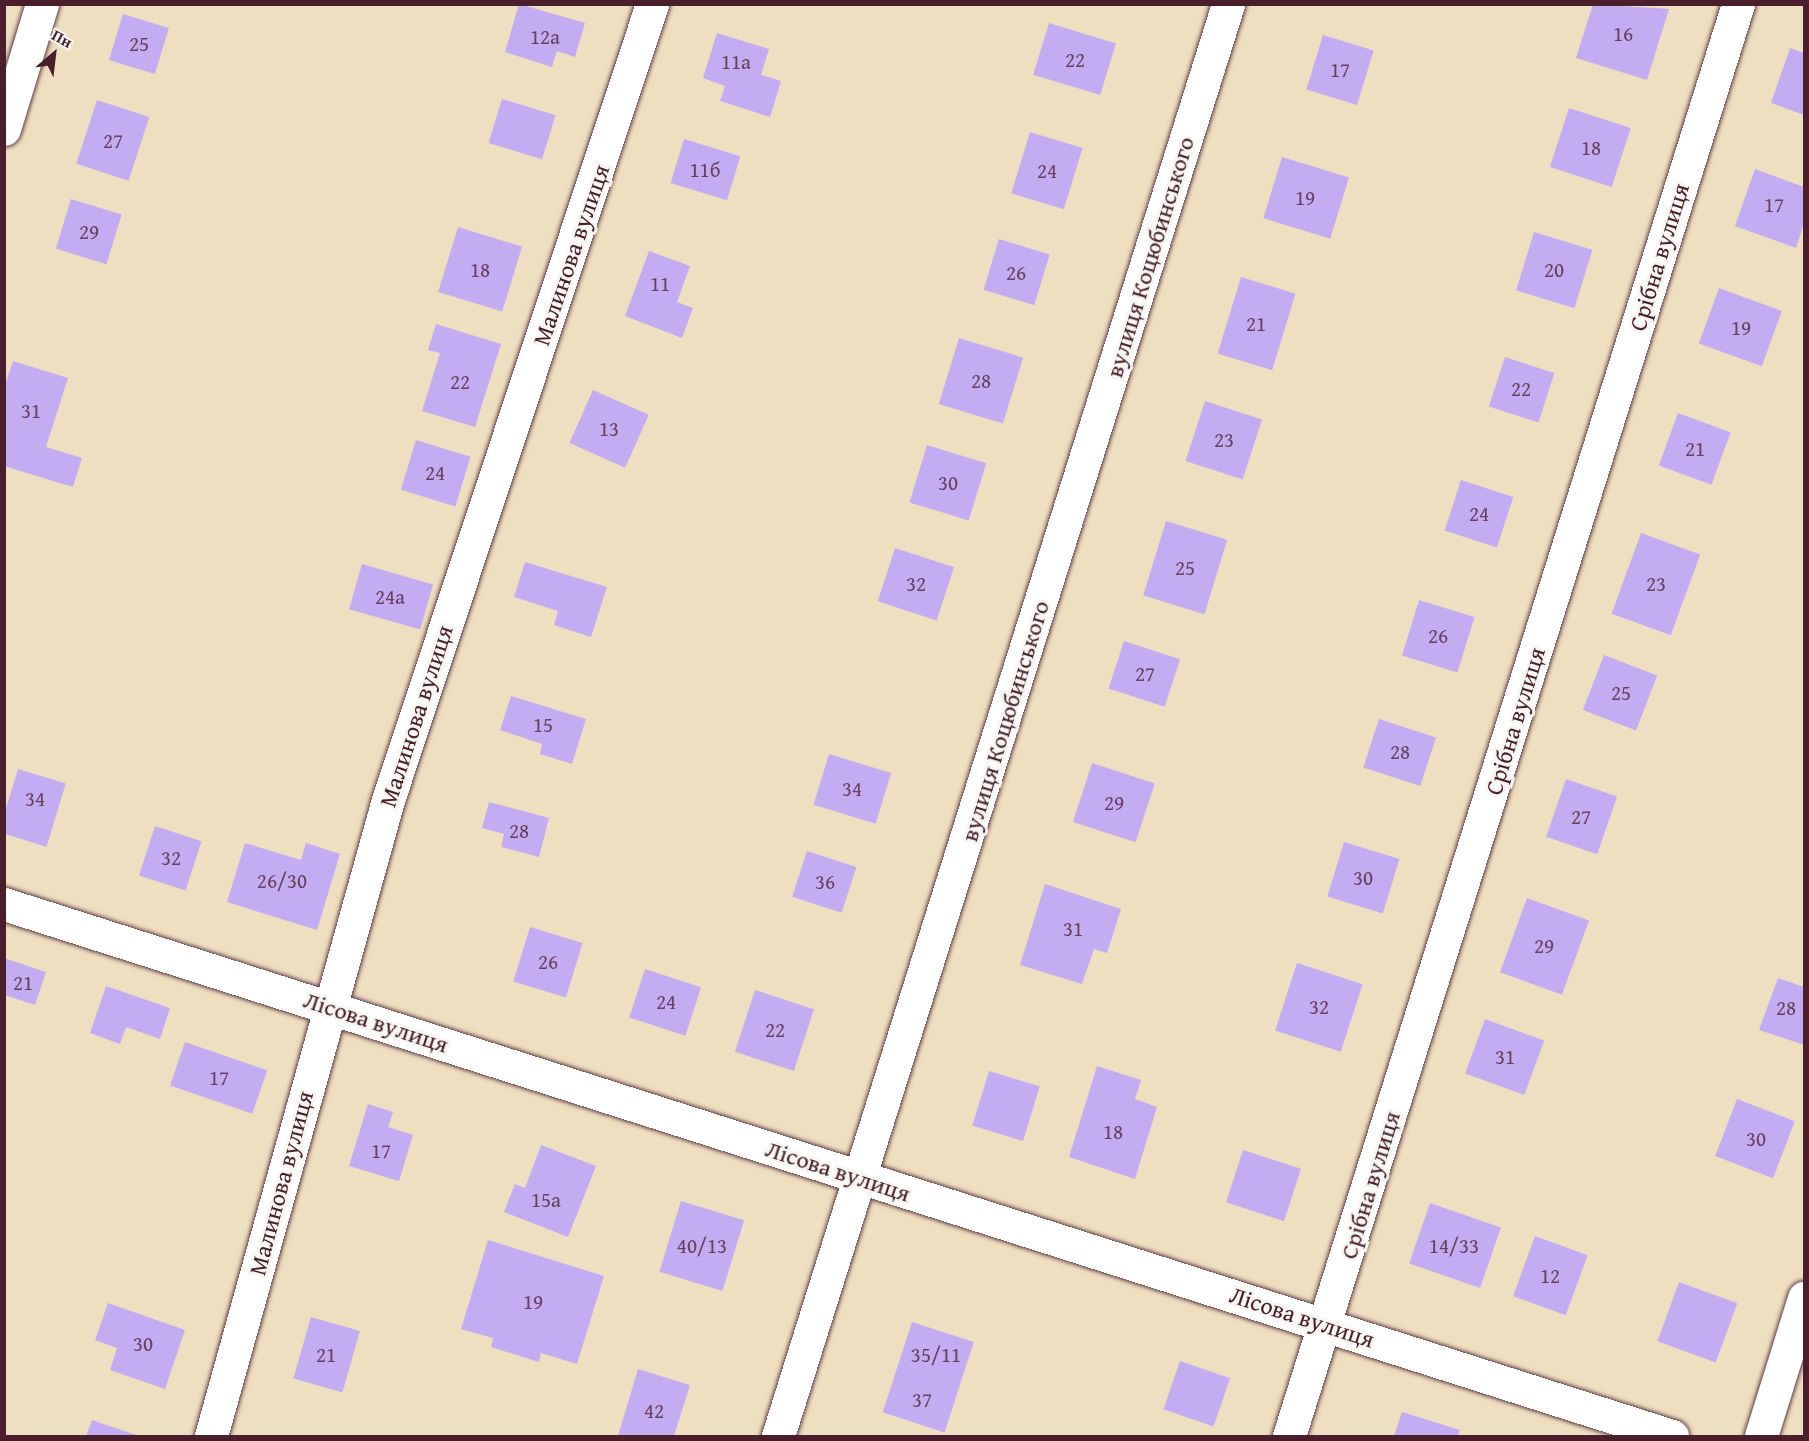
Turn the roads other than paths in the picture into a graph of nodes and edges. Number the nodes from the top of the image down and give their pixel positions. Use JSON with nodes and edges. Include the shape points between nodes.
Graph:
{"nodes":[{"id":1,"x":42,"y":4,"type":"edge"},
{"id":2,"x":652,"y":4,"type":"edge"},
{"id":3,"x":1228,"y":4,"type":"edge"},
{"id":4,"x":1738,"y":4,"type":"edge"},
{"id":5,"x":4,"y":129,"type":"edge"},
{"id":6,"x":4,"y":904,"type":"edge"},
{"id":7,"x":328,"y":1006,"type":"junction"},
{"id":8,"x":862,"y":1179,"type":"junction"},
{"id":9,"x":1804,"y":1298,"type":"edge"},
{"id":10,"x":1326,"y":1324,"type":"junction"},
{"id":11,"x":212,"y":1437,"type":"edge"},
{"id":12,"x":778,"y":1437,"type":"edge"},
{"id":13,"x":1289,"y":1437,"type":"edge"},
{"id":14,"x":1672,"y":1437,"type":"edge"},
{"id":15,"x":1761,"y":1437,"type":"edge"}],
"edges":[{"from":1,"to":5,"type":"street"},
{"from":2,"to":7,"type":"street","name":"Малинова вулиця","via":[[388,800]]},
{"from":3,"to":8,"type":"street","name":"вулиця Коцюбинського"},
{"from":4,"to":10,"type":"street","name":"Срібна вулиця"},
{"from":6,"to":7,"type":"street","name":"Лісова вулиця"},
{"from":7,"to":8,"type":"street","name":"Лісова вулиця"},
{"from":7,"to":11,"type":"street","name":"Малинова вулиця"},
{"from":8,"to":10,"type":"street","name":"Лісова вулиця"},
{"from":8,"to":12,"type":"street","name":"вулиця Коцюбинського"},
{"from":9,"to":15,"type":"street"},
{"from":10,"to":13,"type":"street","name":"Срібна вулиця"},
{"from":10,"to":14,"type":"street","name":"Лісова вулиця"}]}
